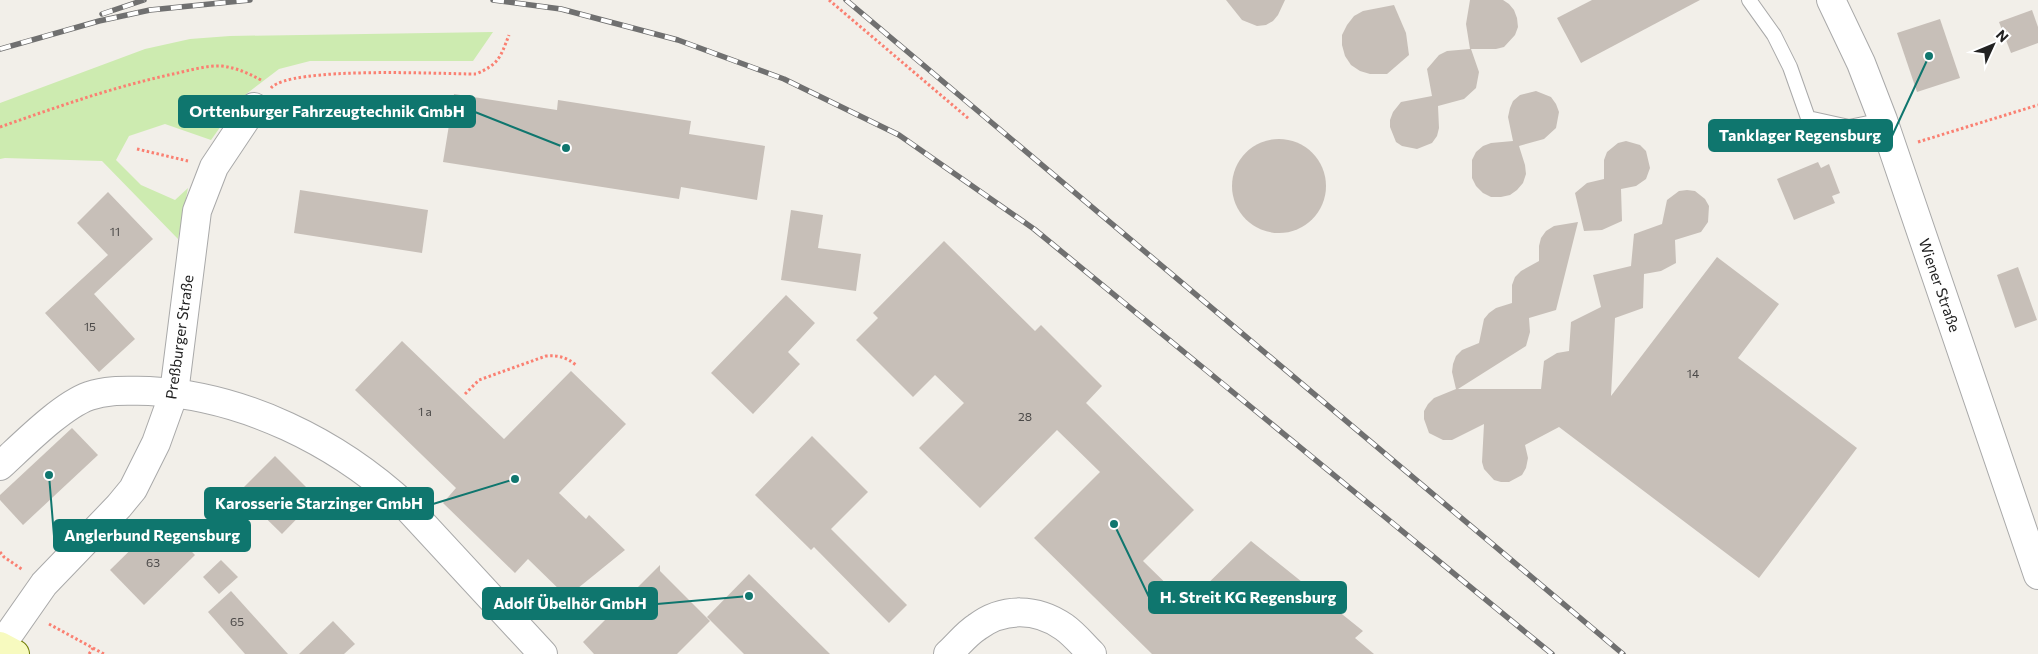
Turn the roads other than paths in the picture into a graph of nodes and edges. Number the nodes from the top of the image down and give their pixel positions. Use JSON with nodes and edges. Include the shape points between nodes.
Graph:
{"nodes":[{"id":1,"x":1749,"y":0,"type":"edge"},
{"id":2,"x":1831,"y":0,"type":"edge"},
{"id":3,"x":254,"y":107,"type":"road end"},
{"id":4,"x":1883,"y":120,"type":"junction"},
{"id":5,"x":174,"y":392,"type":"junction"},
{"id":6,"x":0,"y":466,"type":"edge"},
{"id":7,"x":2038,"y":575,"type":"edge"},
{"id":8,"x":0,"y":646,"type":"edge"},
{"id":9,"x":15,"y":654,"type":"edge"},
{"id":10,"x":543,"y":654,"type":"edge"},
{"id":11,"x":948,"y":654,"type":"edge"},
{"id":12,"x":1092,"y":654,"type":"edge"}],
"edges":[{"from":1,"to":4,"type":"lane","via":[[1774,35],[1790,67],[1808,118],[1849,127]]},
{"from":2,"to":4,"type":"street","name":"Wiener Straße"},
{"from":3,"to":5,"type":"street","name":"Preßburger Straße","via":[[214,167],[197,210]]},
{"from":4,"to":7,"type":"street","name":"Wiener Straße"},
{"from":5,"to":6,"type":"street","via":[[113,390],[88,396],[63,412]]},
{"from":5,"to":8,"type":"street","name":"Preßburger Straße","via":[[156,444],[133,489],[44,584]]},
{"from":5,"to":10,"type":"street","via":[[234,406],[282,423],[384,485]]},
{"from":8,"to":9,"type":"main road"},
{"from":11,"to":12,"type":"street","via":[[976,627],[998,615],[1024,612],[1047,617],[1065,628]]}]}
